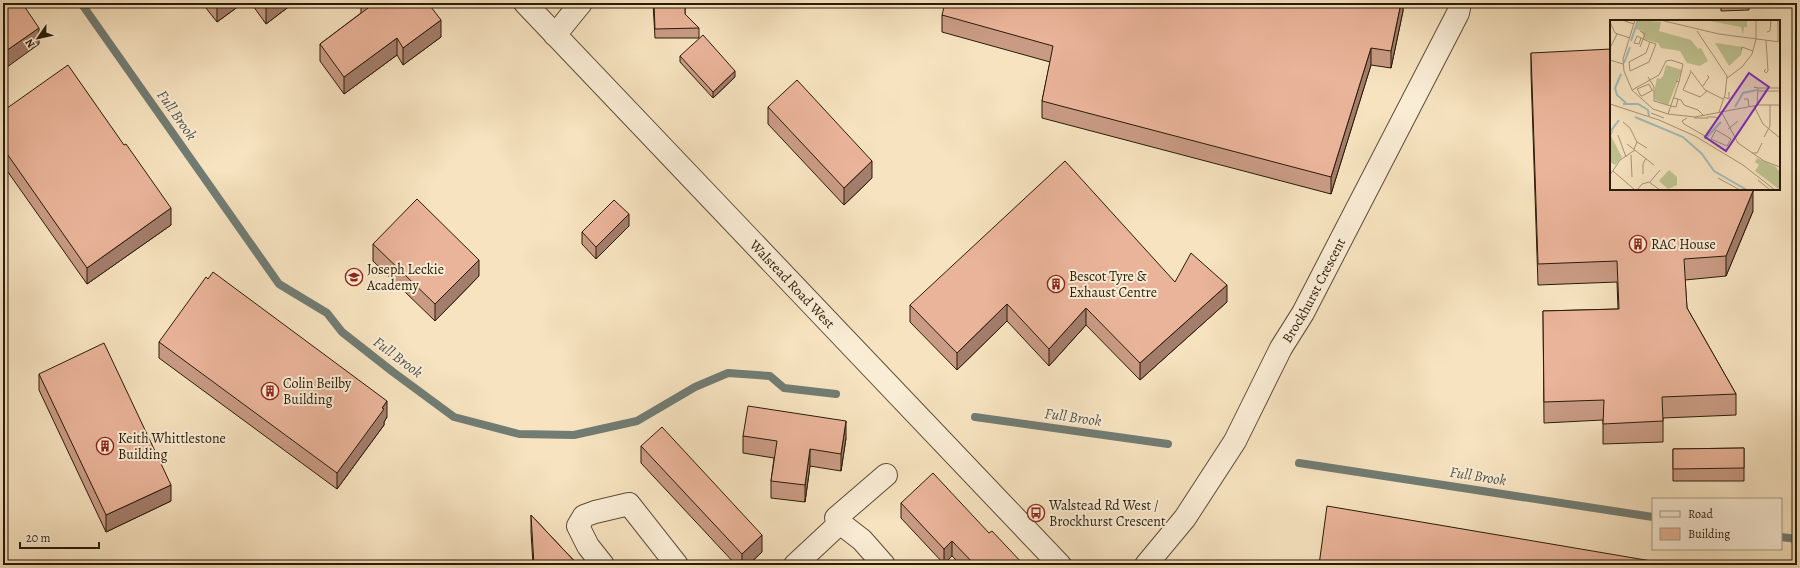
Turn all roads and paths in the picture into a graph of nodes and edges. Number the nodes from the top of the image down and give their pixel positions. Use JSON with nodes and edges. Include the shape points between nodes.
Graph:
{"nodes":[{"id":1,"x":525,"y":3,"type":"edge"},
{"id":2,"x":581,"y":3,"type":"edge"},
{"id":3,"x":1460,"y":3,"type":"edge"},
{"id":4,"x":555,"y":35,"type":"junction"},
{"id":5,"x":886,"y":475,"type":"dead end"},
{"id":6,"x":840,"y":523,"type":"junction"},
{"id":7,"x":603,"y":565,"type":"edge"},
{"id":8,"x":677,"y":565,"type":"edge"},
{"id":9,"x":795,"y":565,"type":"edge"},
{"id":10,"x":884,"y":565,"type":"edge"},
{"id":11,"x":1060,"y":565,"type":"edge"},
{"id":12,"x":1146,"y":565,"type":"edge"}],
"edges":[{"from":1,"to":4,"type":"street","name":"Walstead Road West"},
{"from":2,"to":4,"type":"street"},
{"from":3,"to":12,"type":"street","name":"Brockhurst Crescent","via":[[1450,27],[1303,313],[1281,348],[1235,441],[1185,518]]},
{"from":4,"to":11,"type":"street","name":"Walstead Road West"},
{"from":5,"to":6,"type":"street","via":[[836,518]]},
{"from":6,"to":9,"type":"street"},
{"from":6,"to":10,"type":"street","via":[[862,540]]},
{"from":7,"to":8,"type":"street","via":[[588,546],[578,526],[584,516],[629,504]]}]}
